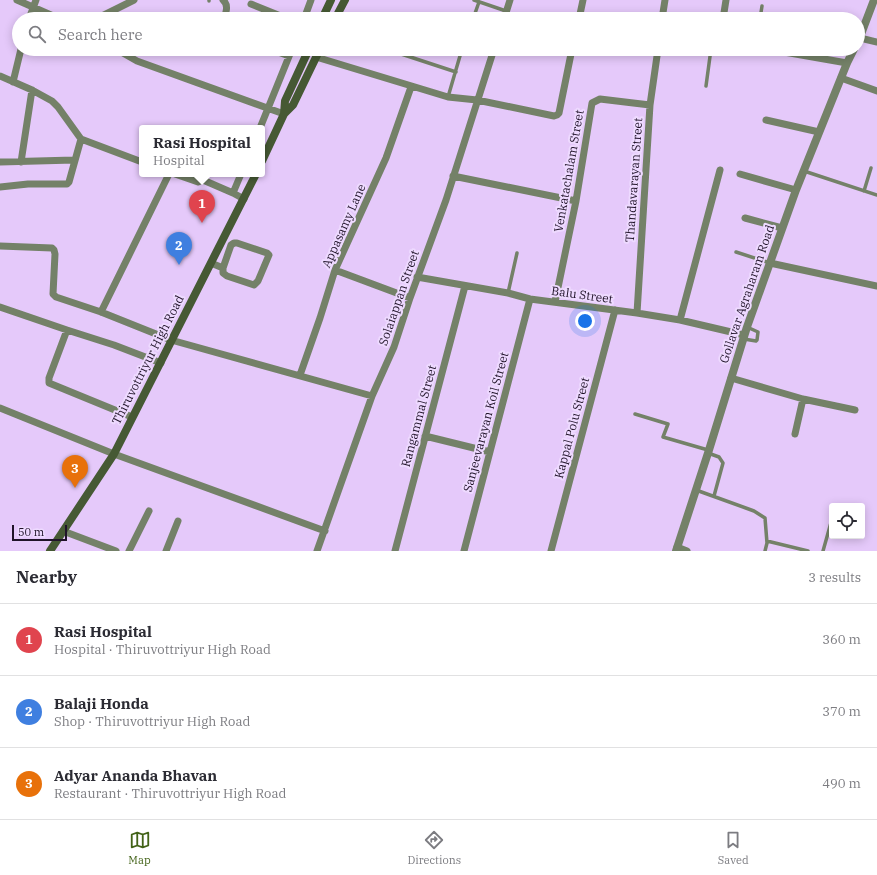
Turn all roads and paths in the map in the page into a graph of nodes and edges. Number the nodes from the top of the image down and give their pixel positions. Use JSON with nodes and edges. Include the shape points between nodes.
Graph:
{"nodes":[{"id":1,"x":17,"y":0,"type":"edge"},
{"id":2,"x":134,"y":0,"type":"edge"},
{"id":3,"x":223,"y":0,"type":"edge"},
{"id":4,"x":311,"y":0,"type":"edge"},
{"id":5,"x":331,"y":0,"type":"edge"},
{"id":6,"x":345,"y":0,"type":"edge"},
{"id":7,"x":474,"y":0,"type":"edge"},
{"id":8,"x":510,"y":0,"type":"edge"},
{"id":9,"x":582,"y":0,"type":"edge"},
{"id":10,"x":665,"y":0,"type":"edge"},
{"id":11,"x":726,"y":0,"type":"edge"},
{"id":12,"x":874,"y":0,"type":"edge"},
{"id":13,"x":479,"y":2,"type":"junction"},
{"id":14,"x":34,"y":3,"type":"edge"},
{"id":15,"x":251,"y":4,"type":"dead end"},
{"id":16,"x":762,"y":6,"type":"dead end"},
{"id":17,"x":506,"y":11,"type":"joint"},
{"id":18,"x":49,"y":12,"type":"edge"},
{"id":19,"x":110,"y":12,"type":"edge"},
{"id":20,"x":226,"y":12,"type":"edge"},
{"id":21,"x":271,"y":12,"type":"edge"},
{"id":22,"x":307,"y":12,"type":"edge"},
{"id":23,"x":325,"y":12,"type":"edge"},
{"id":24,"x":339,"y":12,"type":"edge"},
{"id":25,"x":475,"y":12,"type":"edge"},
{"id":26,"x":580,"y":12,"type":"edge"},
{"id":27,"x":663,"y":12,"type":"edge"},
{"id":28,"x":724,"y":12,"type":"edge"},
{"id":29,"x":761,"y":12,"type":"edge"},
{"id":30,"x":865,"y":24,"type":"edge"},
{"id":31,"x":865,"y":41,"type":"edge"},
{"id":32,"x":877,"y":42,"type":"edge"},
{"id":33,"x":20,"y":56,"type":"edge"},
{"id":34,"x":128,"y":56,"type":"edge"},
{"id":35,"x":289,"y":56,"type":"edge"},
{"id":36,"x":306,"y":56,"type":"edge"},
{"id":37,"x":407,"y":56,"type":"edge"},
{"id":38,"x":459,"y":56,"type":"edge"},
{"id":39,"x":492,"y":56,"type":"edge"},
{"id":40,"x":571,"y":56,"type":"edge"},
{"id":41,"x":657,"y":56,"type":"edge"},
{"id":42,"x":710,"y":56,"type":"edge"},
{"id":43,"x":810,"y":56,"type":"edge"},
{"id":44,"x":851,"y":56,"type":"edge"},
{"id":45,"x":316,"y":57,"type":"joint"},
{"id":46,"x":848,"y":63,"type":"junction"},
{"id":47,"x":456,"y":72,"type":"junction"},
{"id":48,"x":0,"y":76,"type":"edge"},
{"id":49,"x":841,"y":78,"type":"junction"},
{"id":50,"x":13,"y":82,"type":"junction"},
{"id":51,"x":706,"y":86,"type":"dead end"},
{"id":52,"x":411,"y":87,"type":"junction"},
{"id":53,"x":32,"y":90,"type":"junction"},
{"id":54,"x":877,"y":91,"type":"edge"},
{"id":55,"x":448,"y":97,"type":"junction"},
{"id":56,"x":477,"y":100,"type":"junction"},
{"id":57,"x":650,"y":105,"type":"junction"},
{"id":58,"x":268,"y":109,"type":"junction"},
{"id":59,"x":284,"y":114,"type":"junction"},
{"id":60,"x":766,"y":120,"type":"dead end"},
{"id":61,"x":261,"y":125,"type":"edge"},
{"id":62,"x":819,"y":132,"type":"junction"},
{"id":63,"x":81,"y":139,"type":"junction"},
{"id":64,"x":265,"y":155,"type":"edge"},
{"id":65,"x":74,"y":160,"type":"junction"},
{"id":66,"x":139,"y":161,"type":"edge"},
{"id":67,"x":0,"y":162,"type":"edge"},
{"id":68,"x":21,"y":162,"type":"junction"},
{"id":69,"x":872,"y":168,"type":"dead end"},
{"id":70,"x":720,"y":170,"type":"dead end"},
{"id":71,"x":803,"y":171,"type":"junction"},
{"id":72,"x":740,"y":174,"type":"dead end"},
{"id":73,"x":453,"y":176,"type":"junction"},
{"id":74,"x":167,"y":177,"type":"edge"},
{"id":75,"x":184,"y":177,"type":"edge"},
{"id":76,"x":240,"y":177,"type":"edge"},
{"id":77,"x":255,"y":177,"type":"edge"},
{"id":78,"x":0,"y":187,"type":"edge"},
{"id":79,"x":796,"y":190,"type":"junction"},
{"id":80,"x":864,"y":191,"type":"junction"},
{"id":81,"x":233,"y":193,"type":"junction"},
{"id":82,"x":877,"y":195,"type":"edge"},
{"id":83,"x":244,"y":199,"type":"junction"},
{"id":84,"x":576,"y":201,"type":"junction"},
{"id":85,"x":745,"y":218,"type":"dead end"},
{"id":86,"x":782,"y":228,"type":"junction"},
{"id":87,"x":224,"y":238,"type":"junction"},
{"id":88,"x":234,"y":243,"type":"junction"},
{"id":89,"x":0,"y":246,"type":"edge"},
{"id":90,"x":736,"y":252,"type":"dead end"},
{"id":91,"x":517,"y":253,"type":"dead end"},
{"id":92,"x":212,"y":262,"type":"junction"},
{"id":93,"x":770,"y":263,"type":"junction"},
{"id":94,"x":222,"y":268,"type":"junction"},
{"id":95,"x":334,"y":270,"type":"junction"},
{"id":96,"x":417,"y":277,"type":"junction"},
{"id":97,"x":465,"y":286,"type":"junction"},
{"id":98,"x":877,"y":286,"type":"edge"},
{"id":99,"x":508,"y":293,"type":"junction"},
{"id":100,"x":410,"y":298,"type":"junction"},
{"id":101,"x":530,"y":299,"type":"junction"},
{"id":102,"x":555,"y":302,"type":"junction"},
{"id":103,"x":0,"y":307,"type":"edge"},
{"id":104,"x":615,"y":310,"type":"junction"},
{"id":105,"x":101,"y":312,"type":"junction"},
{"id":106,"x":637,"y":313,"type":"junction"},
{"id":107,"x":680,"y":320,"type":"junction"},
{"id":108,"x":67,"y":330,"type":"junction"},
{"id":109,"x":745,"y":334,"type":"junction"},
{"id":110,"x":171,"y":340,"type":"junction"},
{"id":111,"x":160,"y":363,"type":"junction"},
{"id":112,"x":300,"y":375,"type":"junction"},
{"id":113,"x":731,"y":378,"type":"junction"},
{"id":114,"x":372,"y":396,"type":"junction"},
{"id":115,"x":803,"y":399,"type":"junction"},
{"id":116,"x":0,"y":408,"type":"edge"},
{"id":117,"x":855,"y":410,"type":"dead end"},
{"id":118,"x":635,"y":414,"type":"dead end"},
{"id":119,"x":132,"y":417,"type":"junction"},
{"id":120,"x":795,"y":434,"type":"dead end"},
{"id":121,"x":425,"y":436,"type":"junction"},
{"id":122,"x":490,"y":452,"type":"junction"},
{"id":123,"x":709,"y":452,"type":"junction"},
{"id":124,"x":114,"y":454,"type":"junction"},
{"id":125,"x":696,"y":490,"type":"junction"},
{"id":126,"x":714,"y":496,"type":"junction"},
{"id":127,"x":149,"y":511,"type":"dead end"},
{"id":128,"x":178,"y":520,"type":"dead end"},
{"id":129,"x":829,"y":530,"type":"edge"},
{"id":130,"x":63,"y":531,"type":"junction"},
{"id":131,"x":325,"y":531,"type":"junction"},
{"id":132,"x":767,"y":541,"type":"junction"},
{"id":133,"x":676,"y":549,"type":"edge"},
{"id":134,"x":50,"y":551,"type":"edge"},
{"id":135,"x":116,"y":551,"type":"edge"},
{"id":136,"x":129,"y":551,"type":"edge"},
{"id":137,"x":166,"y":551,"type":"edge"},
{"id":138,"x":317,"y":551,"type":"edge"},
{"id":139,"x":395,"y":551,"type":"edge"},
{"id":140,"x":464,"y":551,"type":"edge"},
{"id":141,"x":551,"y":551,"type":"edge"},
{"id":142,"x":687,"y":551,"type":"edge"},
{"id":143,"x":764,"y":551,"type":"edge"},
{"id":144,"x":808,"y":551,"type":"edge"},
{"id":145,"x":823,"y":551,"type":"edge"}],
"edges":[{"from":1,"to":14,"type":"street"},
{"from":2,"to":19,"type":"street"},
{"from":3,"to":20,"type":"street","via":[[227,6]]},
{"from":4,"to":22,"type":"street"},
{"from":5,"to":23,"type":"main road"},
{"from":6,"to":24,"type":"main road"},
{"from":7,"to":13,"type":"lane"},
{"from":8,"to":17,"type":"street"},
{"from":9,"to":26,"type":"street"},
{"from":10,"to":27,"type":"street"},
{"from":11,"to":28,"type":"street"},
{"from":12,"to":30,"type":"street"},
{"from":13,"to":17,"type":"lane"},
{"from":13,"to":25,"type":"lane"},
{"from":14,"to":18,"type":"street"},
{"from":15,"to":21,"type":"street"},
{"from":16,"to":29,"type":"lane"},
{"from":31,"to":32,"type":"street"},
{"from":33,"to":50,"type":"street"},
{"from":34,"to":58,"type":"street"},
{"from":35,"to":58,"type":"street"},
{"from":36,"to":59,"type":"main road","via":[[285,101]]},
{"from":37,"to":47,"type":"lane"},
{"from":38,"to":47,"type":"lane"},
{"from":39,"to":56,"type":"street","name":"Solaiappan Street"},
{"from":40,"to":56,"type":"street","via":[[557,115]]},
{"from":41,"to":57,"type":"street","name":"Thandavarayan Street"},
{"from":42,"to":51,"type":"lane"},
{"from":43,"to":46,"type":"street"},
{"from":44,"to":46,"type":"street","name":"Gollavar Agraharam Road"},
{"from":45,"to":52,"type":"street"},
{"from":45,"to":59,"type":"main road","via":[[293,105]]},
{"from":46,"to":49,"type":"street","name":"Gollavar Agraharam Road"},
{"from":47,"to":55,"type":"lane"},
{"from":48,"to":50,"type":"street"},
{"from":49,"to":54,"type":"street"},
{"from":49,"to":62,"type":"street","name":"Gollavar Agraharam Road"},
{"from":50,"to":53,"type":"street"},
{"from":52,"to":55,"type":"street"},
{"from":52,"to":95,"type":"street","name":"Appasamy Lane","via":[[386,158]]},
{"from":53,"to":63,"type":"street","via":[[58,106]]},
{"from":53,"to":68,"type":"street"},
{"from":55,"to":56,"type":"street"},
{"from":56,"to":73,"type":"street","name":"Solaiappan Street"},
{"from":57,"to":84,"type":"street","name":"Venkatachalam Street","via":[[600,99],[592,103]]},
{"from":57,"to":106,"type":"street","name":"Thandavarayan Street"},
{"from":58,"to":59,"type":"street"},
{"from":58,"to":61,"type":"street"},
{"from":59,"to":64,"type":"main road"},
{"from":60,"to":62,"type":"street"},
{"from":62,"to":71,"type":"street","name":"Gollavar Agraharam Road"},
{"from":63,"to":65,"type":"street"},
{"from":63,"to":66,"type":"street"},
{"from":65,"to":68,"type":"street"},
{"from":65,"to":78,"type":"street","via":[[67,184]]},
{"from":67,"to":68,"type":"street"},
{"from":69,"to":80,"type":"lane"},
{"from":70,"to":107,"type":"street"},
{"from":71,"to":79,"type":"street","name":"Gollavar Agraharam Road"},
{"from":71,"to":80,"type":"lane"},
{"from":72,"to":79,"type":"street"},
{"from":73,"to":84,"type":"street"},
{"from":73,"to":96,"type":"street","name":"Solaiappan Street"},
{"from":74,"to":105,"type":"street"},
{"from":75,"to":81,"type":"street","via":[[198,182],[202,180]]},
{"from":76,"to":81,"type":"street"},
{"from":77,"to":83,"type":"main road","name":"Thiruvottriyur High Road"},
{"from":79,"to":86,"type":"street","name":"Gollavar Agraharam Road"},
{"from":80,"to":82,"type":"lane"},
{"from":81,"to":83,"type":"street"},
{"from":83,"to":87,"type":"main road","name":"Thiruvottriyur High Road"},
{"from":84,"to":102,"type":"street","name":"Venkatachalam Street"},
{"from":85,"to":86,"type":"street"},
{"from":86,"to":93,"type":"street","name":"Gollavar Agraharam Road"},
{"from":87,"to":88,"type":"street"},
{"from":87,"to":92,"type":"main road","name":"Thiruvottriyur High Road"},
{"from":88,"to":94,"type":"street"},
{"from":88,"to":94,"type":"street","via":[[269,255],[258,282],[254,285],[227,276],[222,273]]},
{"from":89,"to":105,"type":"street","via":[[52,248],[55,254],[53,294]]},
{"from":90,"to":93,"type":"lane"},
{"from":91,"to":99,"type":"lane"},
{"from":92,"to":94,"type":"street"},
{"from":92,"to":110,"type":"main road","name":"Thiruvottriyur High Road"},
{"from":93,"to":98,"type":"street"},
{"from":93,"to":109,"type":"street","name":"Gollavar Agraharam Road"},
{"from":95,"to":100,"type":"street"},
{"from":95,"to":112,"type":"street","name":"Appasamy Lane"},
{"from":96,"to":97,"type":"street","name":"Balu Street"},
{"from":96,"to":100,"type":"street","name":"Solaiappan Street"},
{"from":97,"to":99,"type":"street","name":"Balu Street"},
{"from":97,"to":121,"type":"street","name":"Rangammal Street"},
{"from":99,"to":101,"type":"street","name":"Balu Street"},
{"from":100,"to":114,"type":"street","name":"Solaiappan Street","via":[[394,347]]},
{"from":101,"to":102,"type":"street","name":"Balu Street"},
{"from":101,"to":122,"type":"street","name":"Sanjeevarayan Koil Street"},
{"from":102,"to":104,"type":"street","name":"Balu Street"},
{"from":103,"to":108,"type":"street"},
{"from":104,"to":106,"type":"street","name":"Balu Street"},
{"from":104,"to":141,"type":"street","name":"Kappal Polu Street"},
{"from":105,"to":110,"type":"street"},
{"from":106,"to":107,"type":"street","name":"Balu Street"},
{"from":107,"to":109,"type":"street","name":"Balu Street"},
{"from":108,"to":111,"type":"street"},
{"from":108,"to":119,"type":"street","via":[[48,382]]},
{"from":109,"to":113,"type":"street","name":"Gollavar Agraharam Road"},
{"from":110,"to":111,"type":"main road","name":"Thiruvottriyur High Road"},
{"from":110,"to":112,"type":"street"},
{"from":111,"to":119,"type":"main road","name":"Thiruvottriyur High Road"},
{"from":112,"to":114,"type":"street"},
{"from":113,"to":115,"type":"street"},
{"from":113,"to":123,"type":"street","name":"Gollavar Agraharam Road"},
{"from":114,"to":131,"type":"street","name":"Solaiappan Street"},
{"from":115,"to":117,"type":"street"},
{"from":115,"to":120,"type":"street"},
{"from":116,"to":124,"type":"street"},
{"from":118,"to":123,"type":"lane","via":[[668,424],[663,437]]},
{"from":119,"to":124,"type":"main road","name":"Thiruvottriyur High Road"},
{"from":121,"to":122,"type":"street"},
{"from":121,"to":139,"type":"street","name":"Rangammal Street"},
{"from":122,"to":140,"type":"street","name":"Sanjeevarayan Koil Street"},
{"from":123,"to":125,"type":"street","name":"Gollavar Agraharam Road"},
{"from":123,"to":126,"type":"lane","via":[[723,462]]},
{"from":124,"to":130,"type":"main road","name":"Thiruvottriyur High Road"},
{"from":124,"to":131,"type":"street"},
{"from":125,"to":126,"type":"lane"},
{"from":125,"to":133,"type":"street","name":"Gollavar Agraharam Road"},
{"from":126,"to":132,"type":"lane","via":[[754,511],[765,518]]},
{"from":127,"to":136,"type":"street"},
{"from":128,"to":137,"type":"street"},
{"from":129,"to":145,"type":"lane"},
{"from":130,"to":134,"type":"main road","name":"Thiruvottriyur High Road"},
{"from":130,"to":135,"type":"street"},
{"from":131,"to":138,"type":"street","name":"Solaiappan Street"},
{"from":132,"to":143,"type":"lane"},
{"from":132,"to":144,"type":"lane"},
{"from":133,"to":142,"type":"street"}]}
